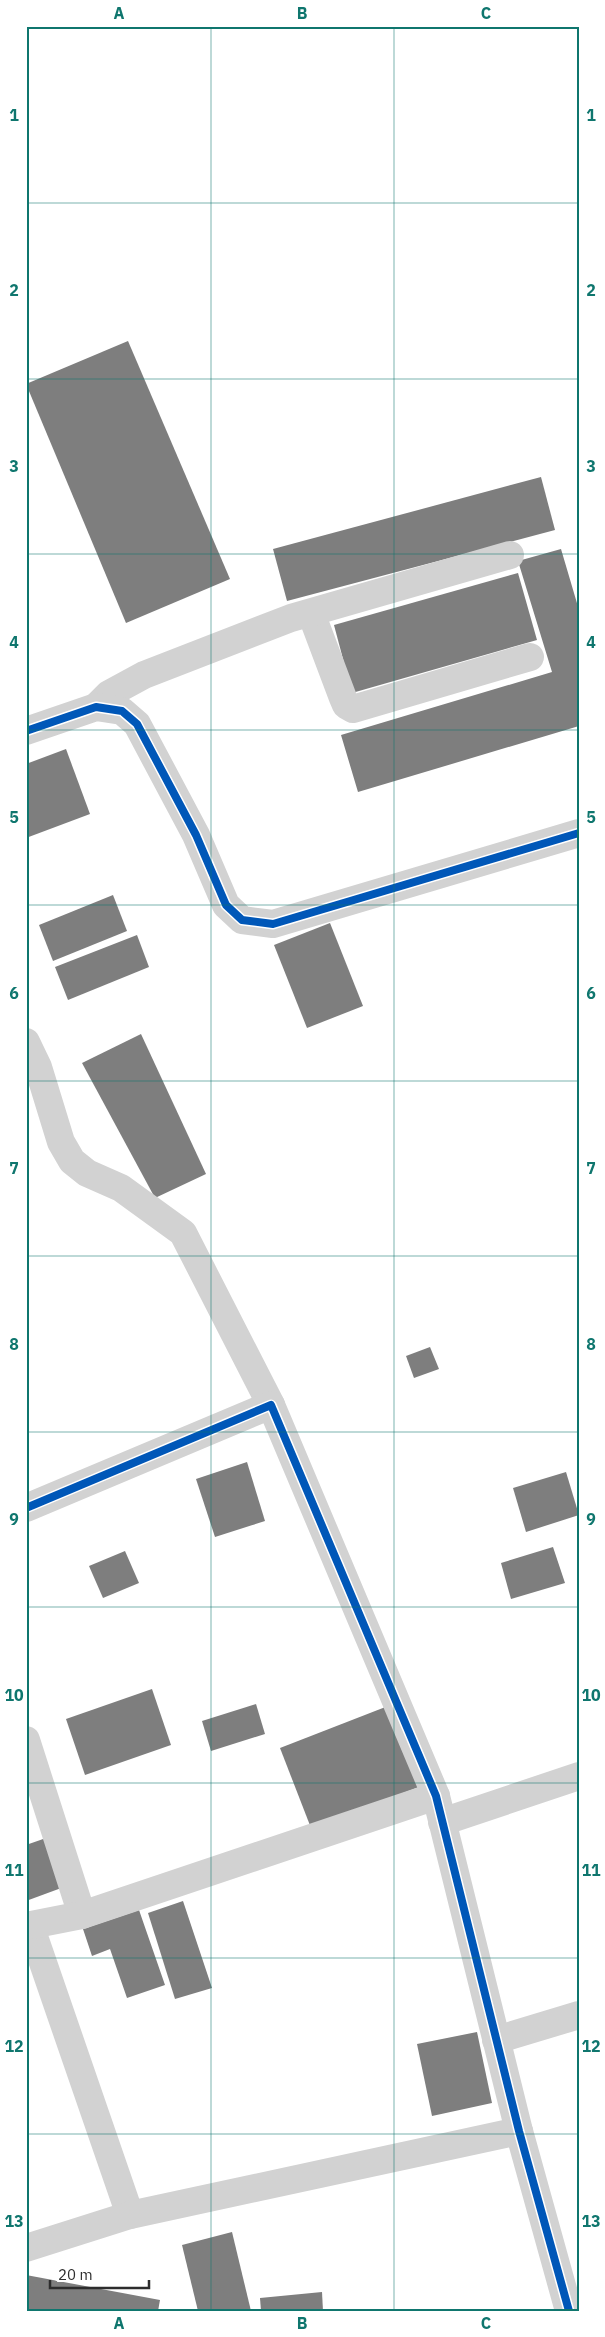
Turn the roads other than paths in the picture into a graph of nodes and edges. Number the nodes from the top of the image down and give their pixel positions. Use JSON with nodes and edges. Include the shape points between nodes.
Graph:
{"nodes":[{"id":1,"x":510,"y":556,"type":"dead end"},
{"id":2,"x":311,"y":613,"type":"junction"},
{"id":3,"x":530,"y":657,"type":"dead end"},
{"id":4,"x":96,"y":707,"type":"junction"},
{"id":5,"x":26,"y":731,"type":"edge"},
{"id":6,"x":579,"y":833,"type":"edge"},
{"id":7,"x":26,"y":1042,"type":"edge"},
{"id":8,"x":32,"y":1067,"type":"edge"},
{"id":9,"x":271,"y":1405,"type":"junction"},
{"id":10,"x":26,"y":1508,"type":"edge"},
{"id":11,"x":26,"y":1740,"type":"edge"},
{"id":12,"x":579,"y":1776,"type":"edge"},
{"id":13,"x":439,"y":1809,"type":"junction"},
{"id":14,"x":82,"y":1916,"type":"junction"},
{"id":15,"x":28,"y":1926,"type":"edge"},
{"id":16,"x":579,"y":2015,"type":"edge"},
{"id":17,"x":496,"y":2040,"type":"junction"},
{"id":18,"x":519,"y":2131,"type":"junction"},
{"id":19,"x":130,"y":2215,"type":"junction"},
{"id":20,"x":26,"y":2248,"type":"edge"},
{"id":21,"x":569,"y":2311,"type":"edge"}],
"edges":[{"from":1,"to":2,"type":"street"},
{"from":2,"to":3,"type":"street","via":[[342,698],[353,709]]},
{"from":2,"to":4,"type":"street","via":[[144,675],[109,694]]},
{"from":4,"to":5,"type":"street"},
{"from":4,"to":6,"type":"street","via":[[122,711],[137,724],[196,835],[226,905],[242,920],[273,924]]},
{"from":7,"to":8,"type":"street"},
{"from":8,"to":9,"type":"street","via":[[61,1142],[72,1161],[87,1173],[121,1188],[183,1233]]},
{"from":9,"to":10,"type":"street"},
{"from":9,"to":13,"type":"street"},
{"from":11,"to":14,"type":"street"},
{"from":12,"to":13,"type":"street"},
{"from":13,"to":14,"type":"street"},
{"from":13,"to":17,"type":"street"},
{"from":14,"to":15,"type":"street"},
{"from":15,"to":19,"type":"street"},
{"from":16,"to":17,"type":"street"},
{"from":17,"to":18,"type":"street"},
{"from":18,"to":19,"type":"street"},
{"from":18,"to":21,"type":"street"},
{"from":19,"to":20,"type":"street"}]}
